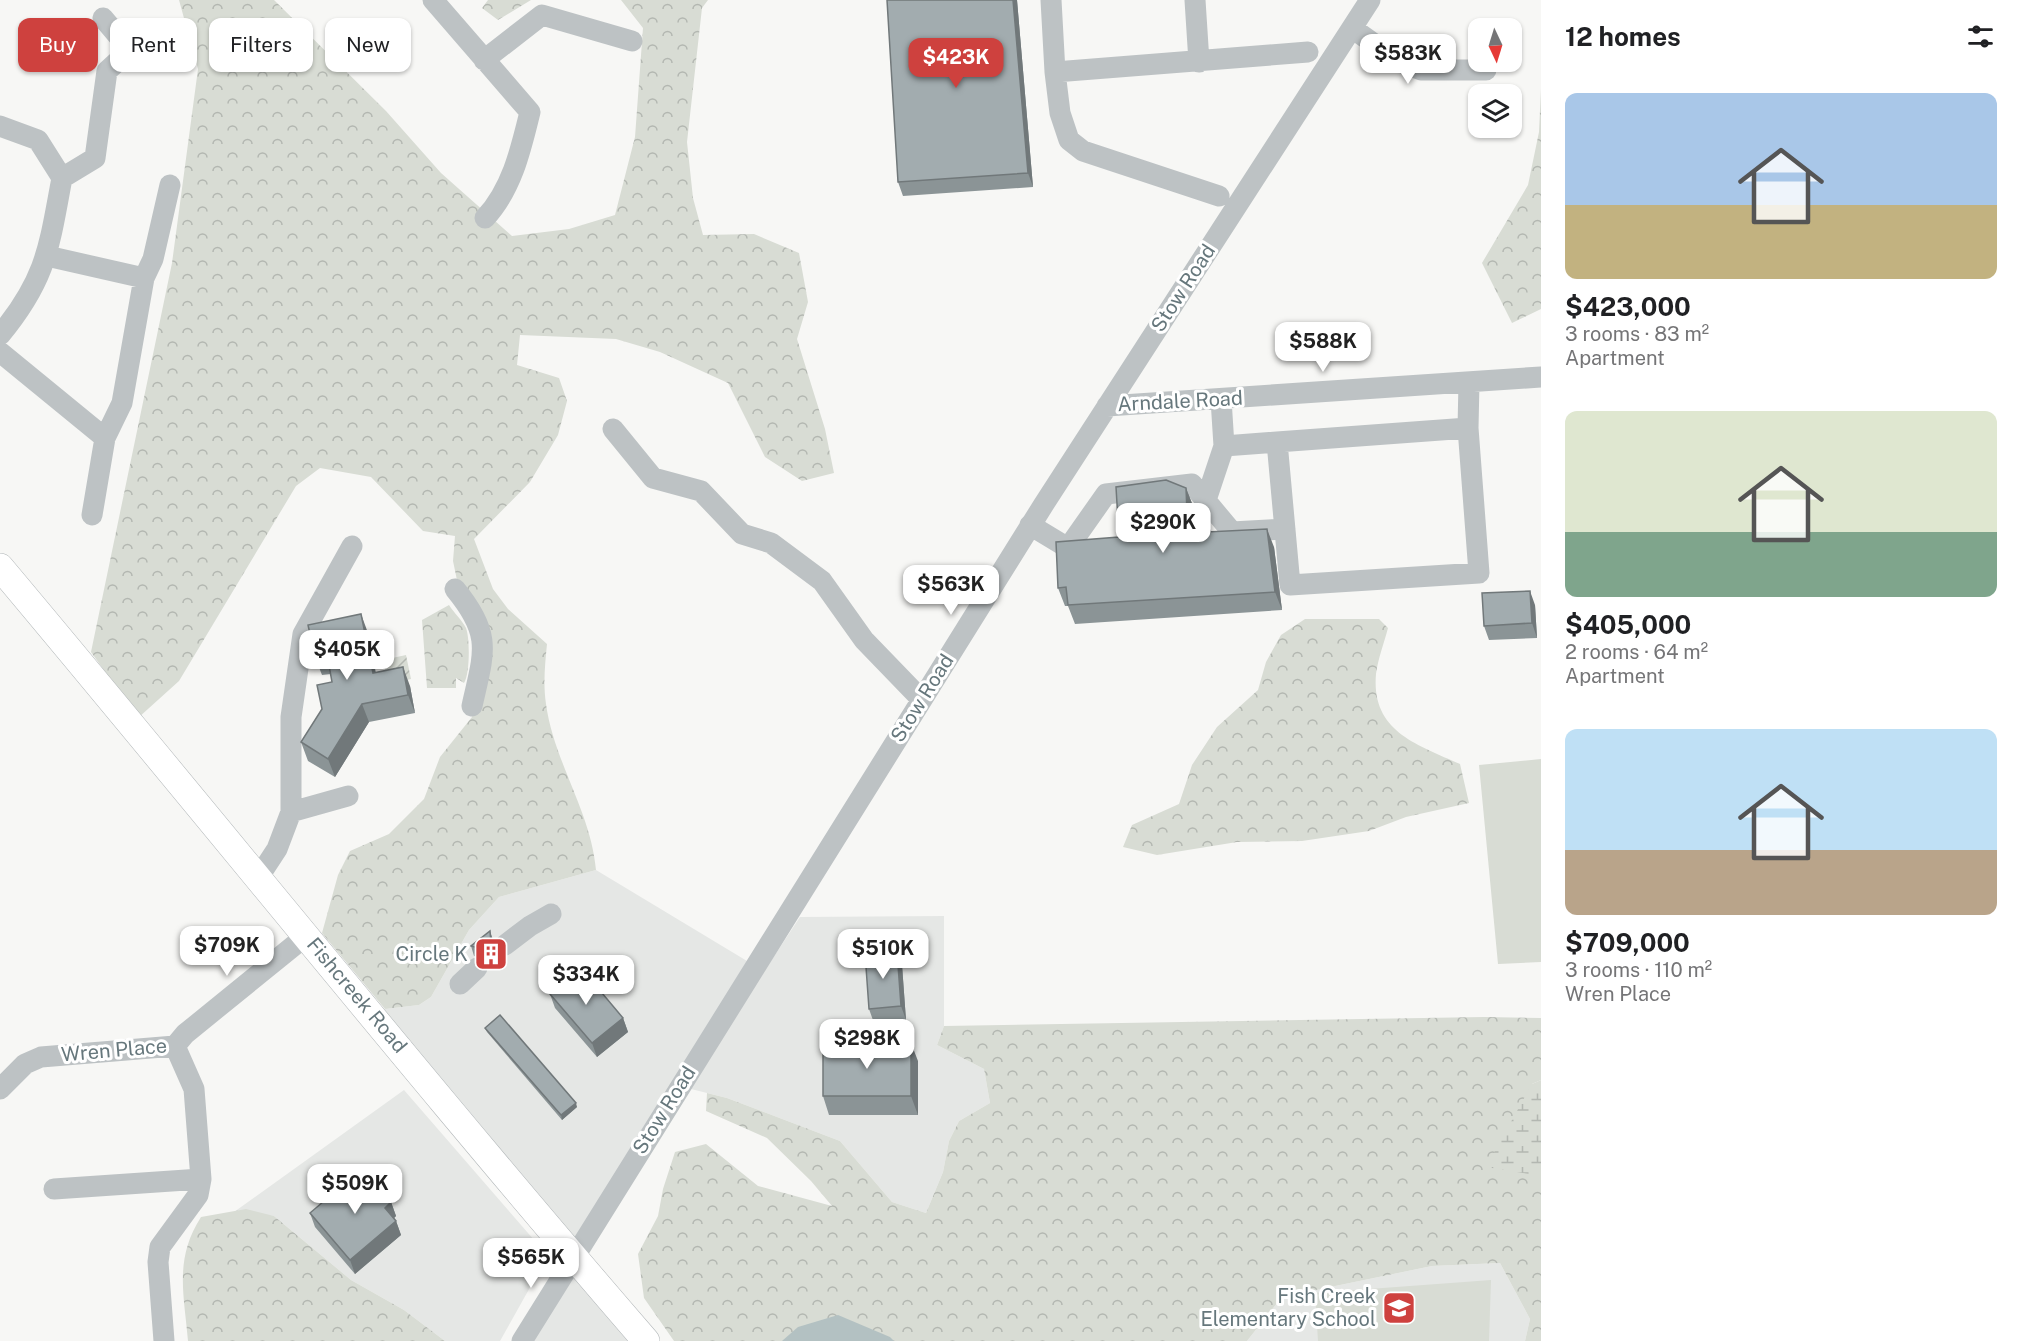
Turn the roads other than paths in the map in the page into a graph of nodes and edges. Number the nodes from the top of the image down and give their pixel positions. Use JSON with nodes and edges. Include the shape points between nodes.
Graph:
{"nodes":[{"id":1,"x":433,"y":0,"type":"edge"},
{"id":2,"x":1051,"y":0,"type":"edge"},
{"id":3,"x":1195,"y":0,"type":"edge"},
{"id":4,"x":1370,"y":0,"type":"edge"},
{"id":5,"x":104,"y":18,"type":"dead end"},
{"id":6,"x":1352,"y":28,"type":"junction"},
{"id":7,"x":632,"y":41,"type":"dead end"},
{"id":8,"x":1308,"y":52,"type":"dead end"},
{"id":9,"x":484,"y":60,"type":"junction"},
{"id":10,"x":1199,"y":62,"type":"junction"},
{"id":11,"x":1468,"y":70,"type":"edge"},
{"id":12,"x":1055,"y":72,"type":"junction"},
{"id":13,"x":0,"y":126,"type":"edge"},
{"id":14,"x":62,"y":178,"type":"junction"},
{"id":15,"x":170,"y":184,"type":"dead end"},
{"id":16,"x":1219,"y":196,"type":"dead end"},
{"id":17,"x":485,"y":218,"type":"dead end"},
{"id":18,"x":47,"y":256,"type":"junction"},
{"id":19,"x":144,"y":278,"type":"junction"},
{"id":20,"x":4,"y":323,"type":"edge"},
{"id":21,"x":0,"y":352,"type":"edge"},
{"id":22,"x":1541,"y":376,"type":"edge"},
{"id":23,"x":1469,"y":382,"type":"junction"},
{"id":24,"x":1221,"y":399,"type":"junction"},
{"id":25,"x":1107,"y":406,"type":"junction"},
{"id":26,"x":1468,"y":428,"type":"junction"},
{"id":27,"x":613,"y":429,"type":"dead end"},
{"id":28,"x":105,"y":438,"type":"junction"},
{"id":29,"x":1277,"y":442,"type":"junction"},
{"id":30,"x":1224,"y":446,"type":"junction"},
{"id":31,"x":1206,"y":500,"type":"junction"},
{"id":32,"x":92,"y":515,"type":"dead end"},
{"id":33,"x":1030,"y":525,"type":"junction"},
{"id":34,"x":1285,"y":529,"type":"junction"},
{"id":35,"x":352,"y":546,"type":"dead end"},
{"id":36,"x":0,"y":567,"type":"edge"},
{"id":37,"x":455,"y":589,"type":"dead end"},
{"id":38,"x":921,"y":699,"type":"junction"},
{"id":39,"x":472,"y":706,"type":"dead end"},
{"id":40,"x":348,"y":796,"type":"dead end"},
{"id":41,"x":297,"y":806,"type":"junction"},
{"id":42,"x":258,"y":878,"type":"junction"},
{"id":43,"x":551,"y":914,"type":"dead end"},
{"id":44,"x":308,"y":935,"type":"junction"},
{"id":45,"x":506,"y":945,"type":"dead end"},
{"id":46,"x":477,"y":968,"type":"dead end"},
{"id":47,"x":460,"y":984,"type":"dead end"},
{"id":48,"x":175,"y":1046,"type":"junction"},
{"id":49,"x":0,"y":1089,"type":"edge"},
{"id":50,"x":201,"y":1179,"type":"junction"},
{"id":51,"x":54,"y":1189,"type":"dead end"},
{"id":52,"x":574,"y":1257,"type":"junction"},
{"id":53,"x":164,"y":1341,"type":"edge"},
{"id":54,"x":522,"y":1341,"type":"edge"},
{"id":55,"x":646,"y":1341,"type":"edge"}],
"edges":[{"from":1,"to":9,"type":"street"},
{"from":2,"to":12,"type":"street"},
{"from":3,"to":10,"type":"street"},
{"from":4,"to":6,"type":"street","name":"Stow Road"},
{"from":5,"to":14,"type":"street","via":[[130,50],[107,71],[95,158]]},
{"from":6,"to":11,"type":"street","via":[[1398,61],[1421,70]]},
{"from":6,"to":25,"type":"street","name":"Stow Road"},
{"from":7,"to":9,"type":"street","via":[[542,15]]},
{"from":8,"to":10,"type":"street"},
{"from":9,"to":17,"type":"street","via":[[530,112],[517,166]]},
{"from":10,"to":12,"type":"street"},
{"from":12,"to":16,"type":"street","via":[[1060,113],[1069,140],[1083,151]]},
{"from":13,"to":14,"type":"street","via":[[38,140]]},
{"from":14,"to":18,"type":"street"},
{"from":15,"to":19,"type":"street","via":[[153,259]]},
{"from":18,"to":19,"type":"street"},
{"from":18,"to":20,"type":"street","via":[[28,298]]},
{"from":19,"to":28,"type":"street","via":[[122,404]]},
{"from":21,"to":28,"type":"street"},
{"from":22,"to":23,"type":"street","name":"Arndale Road"},
{"from":23,"to":24,"type":"street","name":"Arndale Road"},
{"from":23,"to":26,"type":"street"},
{"from":24,"to":25,"type":"street","name":"Arndale Road"},
{"from":24,"to":30,"type":"street"},
{"from":25,"to":33,"type":"street","name":"Stow Road"},
{"from":26,"to":29,"type":"street"},
{"from":26,"to":34,"type":"street","via":[[1479,573],[1290,585]]},
{"from":27,"to":38,"type":"street","via":[[652,478],[701,490],[742,534],[771,543],[822,581],[864,640]]},
{"from":28,"to":32,"type":"street"},
{"from":29,"to":30,"type":"street"},
{"from":29,"to":34,"type":"street"},
{"from":30,"to":31,"type":"street"},
{"from":31,"to":33,"type":"street","via":[[1192,484],[1106,494],[1068,548]]},
{"from":31,"to":34,"type":"street","via":[[1232,532]]},
{"from":33,"to":38,"type":"street","name":"Stow Road"},
{"from":35,"to":41,"type":"street","via":[[303,634],[291,717],[289,765]]},
{"from":36,"to":42,"type":"main road","name":"Fishcreek Road"},
{"from":37,"to":39,"type":"street","via":[[472,611],[482,638],[484,654]]},
{"from":38,"to":52,"type":"street","name":"Stow Road"},
{"from":40,"to":41,"type":"street"},
{"from":41,"to":42,"type":"street"},
{"from":42,"to":44,"type":"main road","name":"Fishcreek Road"},
{"from":43,"to":45,"type":"street"},
{"from":44,"to":48,"type":"street","name":"Wren Place"},
{"from":44,"to":52,"type":"main road","name":"Fishcreek Road"},
{"from":46,"to":47,"type":"street"},
{"from":48,"to":49,"type":"street","name":"Wren Place","via":[[41,1057],[25,1064]]},
{"from":48,"to":50,"type":"street","via":[[194,1089]]},
{"from":50,"to":51,"type":"street"},
{"from":50,"to":53,"type":"street","via":[[198,1195],[160,1247]]},
{"from":52,"to":54,"type":"street","name":"Stow Road"},
{"from":52,"to":55,"type":"main road","name":"Fishcreek Road"}]}
